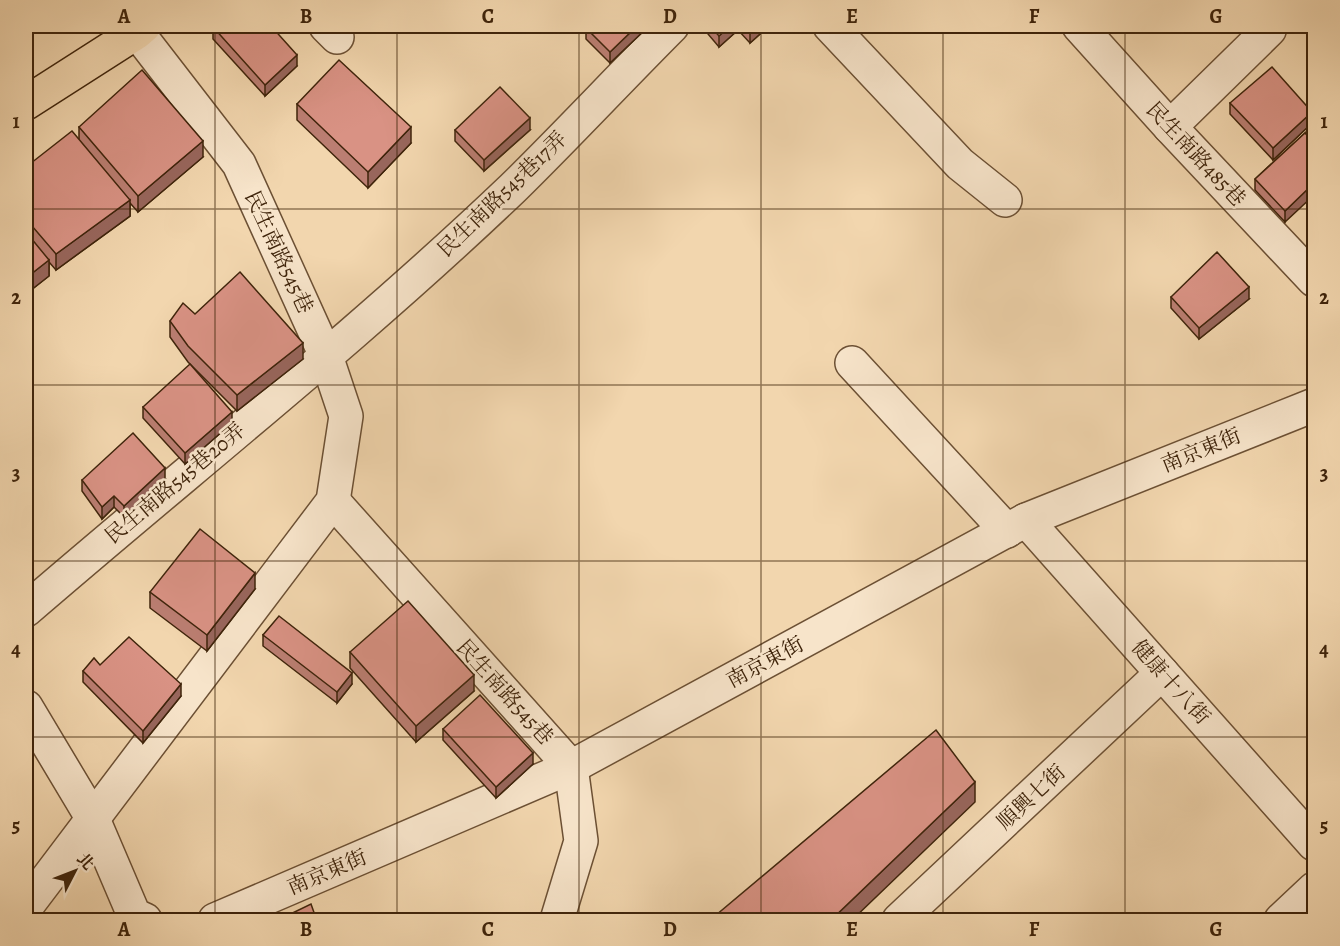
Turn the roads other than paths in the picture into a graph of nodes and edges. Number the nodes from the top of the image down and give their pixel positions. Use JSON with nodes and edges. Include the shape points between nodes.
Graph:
{"nodes":[{"id":1,"x":672,"y":26,"type":"edge"},
{"id":2,"x":830,"y":26,"type":"edge"},
{"id":3,"x":1079,"y":26,"type":"edge"},
{"id":4,"x":1268,"y":26,"type":"edge"},
{"id":5,"x":141,"y":29,"type":"edge"},
{"id":6,"x":26,"y":104,"type":"edge"},
{"id":7,"x":1170,"y":127,"type":"junction"},
{"id":8,"x":1005,"y":200,"type":"dead end"},
{"id":9,"x":1314,"y":280,"type":"edge"},
{"id":10,"x":326,"y":356,"type":"junction"},
{"id":11,"x":852,"y":363,"type":"dead end"},
{"id":12,"x":1314,"y":405,"type":"edge"},
{"id":13,"x":333,"y":501,"type":"junction"},
{"id":14,"x":1017,"y":526,"type":"junction"},
{"id":15,"x":26,"y":610,"type":"edge"},
{"id":16,"x":1162,"y":673,"type":"junction"},
{"id":17,"x":26,"y":707,"type":"edge"},
{"id":18,"x":571,"y":767,"type":"junction"},
{"id":19,"x":93,"y":819,"type":"junction"},
{"id":20,"x":1314,"y":844,"type":"edge"},
{"id":21,"x":1314,"y":889,"type":"edge"},
{"id":22,"x":26,"y":907,"type":"edge"},
{"id":23,"x":145,"y":921,"type":"edge"},
{"id":24,"x":215,"y":921,"type":"edge"},
{"id":25,"x":557,"y":921,"type":"edge"},
{"id":26,"x":899,"y":921,"type":"edge"},
{"id":27,"x":1281,"y":921,"type":"edge"}],
"edges":[{"from":1,"to":10,"type":"street","name":"民生南路545巷17弄","via":[[513,188]]},
{"from":2,"to":8,"type":"street","via":[[960,164]]},
{"from":3,"to":7,"type":"street","name":"民生南路485巷"},
{"from":4,"to":7,"type":"street","via":[[1269,30]]},
{"from":5,"to":6,"type":"main road"},
{"from":5,"to":10,"type":"street","name":"民生南路545巷","via":[[239,164]]},
{"from":7,"to":9,"type":"street","name":"民生南路485巷"},
{"from":10,"to":13,"type":"street","name":"民生南路545巷","via":[[346,416]]},
{"from":10,"to":15,"type":"street","name":"民生南路545巷20弄"},
{"from":11,"to":14,"type":"street","name":"健康十八街"},
{"from":12,"to":14,"type":"street","name":"南京東街"},
{"from":13,"to":18,"type":"street","name":"民生南路545巷"},
{"from":13,"to":19,"type":"street","name":"民生南路545巷"},
{"from":14,"to":16,"type":"street","name":"健康十八街"},
{"from":14,"to":18,"type":"street","name":"南京東街"},
{"from":16,"to":20,"type":"street","name":"健康十八街"},
{"from":16,"to":26,"type":"street","name":"順興七街"},
{"from":17,"to":19,"type":"street"},
{"from":18,"to":24,"type":"street","name":"南京東街"},
{"from":18,"to":25,"type":"street","via":[[581,841]]},
{"from":19,"to":22,"type":"street","name":"民生南路545巷"},
{"from":19,"to":23,"type":"street","via":[[135,915]]},
{"from":21,"to":27,"type":"street"}]}
